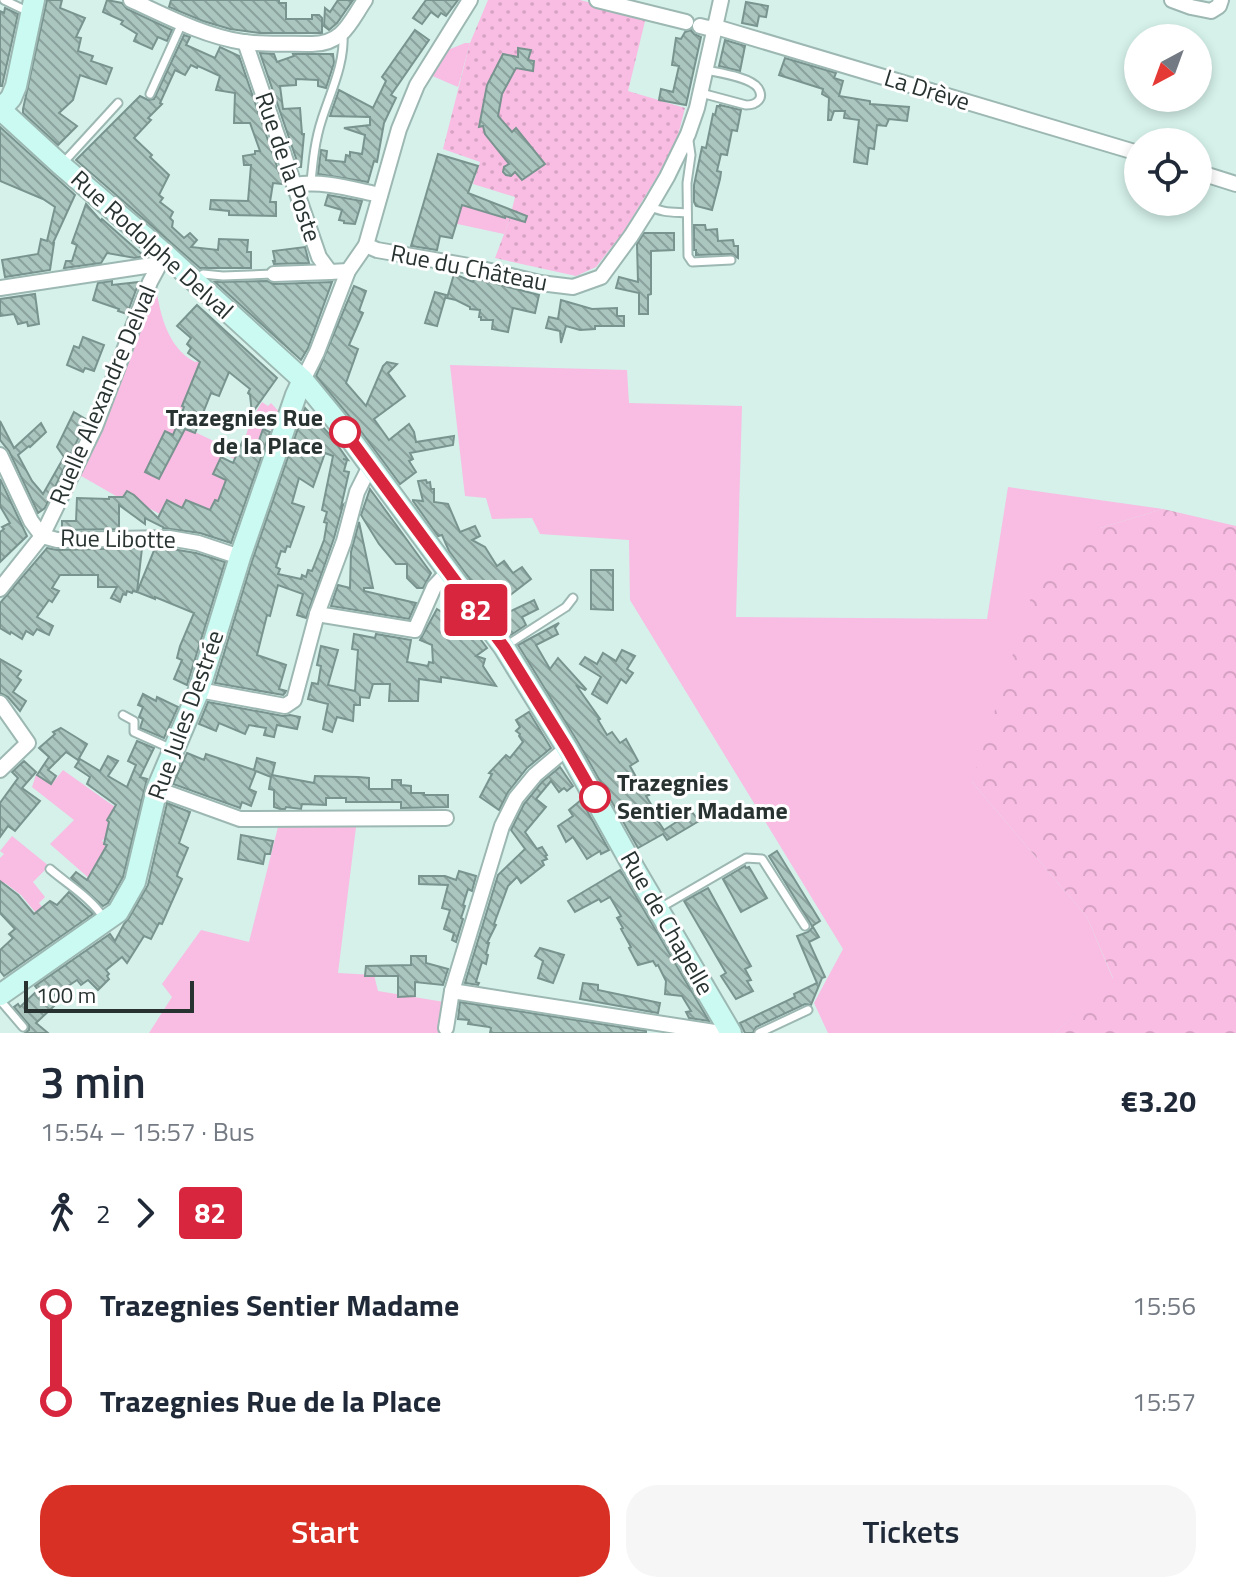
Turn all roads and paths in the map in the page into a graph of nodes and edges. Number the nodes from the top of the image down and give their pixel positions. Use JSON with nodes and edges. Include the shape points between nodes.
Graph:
{"nodes":[{"id":1,"x":4,"y":0,"type":"edge"},
{"id":2,"x":131,"y":0,"type":"edge"},
{"id":3,"x":365,"y":0,"type":"edge"},
{"id":4,"x":470,"y":0,"type":"edge"},
{"id":5,"x":597,"y":0,"type":"edge"},
{"id":6,"x":721,"y":0,"type":"edge"},
{"id":7,"x":1172,"y":0,"type":"edge"},
{"id":8,"x":1221,"y":0,"type":"edge"},
{"id":9,"x":32,"y":7,"type":"edge"},
{"id":10,"x":182,"y":23,"type":"junction"},
{"id":11,"x":716,"y":27,"type":"junction"},
{"id":12,"x":343,"y":32,"type":"junction"},
{"id":13,"x":245,"y":42,"type":"junction"},
{"id":14,"x":706,"y":70,"type":"junction"},
{"id":15,"x":701,"y":93,"type":"junction"},
{"id":16,"x":150,"y":94,"type":"dead end"},
{"id":17,"x":118,"y":103,"type":"dead end"},
{"id":18,"x":0,"y":109,"type":"edge"},
{"id":19,"x":688,"y":134,"type":"junction"},
{"id":20,"x":1124,"y":149,"type":"edge"},
{"id":21,"x":61,"y":165,"type":"junction"},
{"id":22,"x":1212,"y":176,"type":"edge"},
{"id":23,"x":311,"y":182,"type":"junction"},
{"id":24,"x":1236,"y":184,"type":"edge"},
{"id":25,"x":294,"y":185,"type":"junction"},
{"id":26,"x":380,"y":195,"type":"junction"},
{"id":27,"x":650,"y":206,"type":"junction"},
{"id":28,"x":687,"y":213,"type":"junction"},
{"id":29,"x":366,"y":245,"type":"junction"},
{"id":30,"x":162,"y":259,"type":"junction"},
{"id":31,"x":731,"y":260,"type":"dead end"},
{"id":32,"x":348,"y":271,"type":"junction"},
{"id":33,"x":330,"y":272,"type":"junction"},
{"id":34,"x":274,"y":274,"type":"joint"},
{"id":35,"x":194,"y":281,"type":"junction"},
{"id":36,"x":0,"y":288,"type":"edge"},
{"id":37,"x":303,"y":380,"type":"junction"},
{"id":38,"x":0,"y":455,"type":"edge"},
{"id":39,"x":370,"y":466,"type":"junction"},
{"id":40,"x":42,"y":536,"type":"junction"},
{"id":41,"x":240,"y":557,"type":"junction"},
{"id":42,"x":448,"y":572,"type":"junction"},
{"id":43,"x":0,"y":589,"type":"edge"},
{"id":44,"x":573,"y":598,"type":"dead end"},
{"id":45,"x":317,"y":614,"type":"junction"},
{"id":46,"x":504,"y":647,"type":"junction"},
{"id":47,"x":199,"y":690,"type":"junction"},
{"id":48,"x":0,"y":703,"type":"edge"},
{"id":49,"x":123,"y":715,"type":"dead end"},
{"id":50,"x":174,"y":750,"type":"junction"},
{"id":51,"x":568,"y":750,"type":"junction"},
{"id":52,"x":0,"y":770,"type":"edge"},
{"id":53,"x":157,"y":789,"type":"junction"},
{"id":54,"x":446,"y":818,"type":"dead end"},
{"id":55,"x":50,"y":869,"type":"dead end"},
{"id":56,"x":658,"y":909,"type":"junction"},
{"id":57,"x":105,"y":922,"type":"junction"},
{"id":58,"x":805,"y":926,"type":"dead end"},
{"id":59,"x":452,"y":991,"type":"junction"},
{"id":60,"x":0,"y":998,"type":"edge"},
{"id":61,"x":808,"y":1010,"type":"dead end"},
{"id":62,"x":23,"y":1027,"type":"dead end"},
{"id":63,"x":446,"y":1028,"type":"dead end"},
{"id":64,"x":721,"y":1033,"type":"edge"},
{"id":65,"x":731,"y":1033,"type":"edge"},
{"id":66,"x":759,"y":1033,"type":"edge"}],
"edges":[{"from":1,"to":9,"type":"lane"},
{"from":2,"to":10,"type":"street"},
{"from":3,"to":12,"type":"street"},
{"from":4,"to":26,"type":"street","via":[[417,85]]},
{"from":5,"to":11,"type":"street","name":"La Drève"},
{"from":6,"to":11,"type":"street","name":"Rue du Château"},
{"from":7,"to":8,"type":"street","via":[[1211,11]]},
{"from":9,"to":18,"type":"main road","via":[[16,86]]},
{"from":10,"to":13,"type":"street"},
{"from":10,"to":16,"type":"lane"},
{"from":11,"to":14,"type":"street","name":"Rue du Château"},
{"from":11,"to":20,"type":"street","name":"La Drève"},
{"from":12,"to":13,"type":"street","via":[[322,44]]},
{"from":12,"to":23,"type":"lane","via":[[341,63],[318,132]]},
{"from":13,"to":25,"type":"street","name":"Rue de la Poste"},
{"from":14,"to":15,"type":"street","name":"Rue du Château"},
{"from":14,"to":15,"type":"lane","via":[[748,80],[761,97],[746,105]]},
{"from":15,"to":19,"type":"street","name":"Rue du Château"},
{"from":17,"to":21,"type":"lane"},
{"from":18,"to":21,"type":"main road","name":"Rue Rodolphe Delval"},
{"from":19,"to":27,"type":"street","name":"Rue du Château"},
{"from":19,"to":28,"type":"lane"},
{"from":21,"to":30,"type":"main road","name":"Rue Rodolphe Delval"},
{"from":22,"to":24,"type":"street"},
{"from":23,"to":25,"type":"street"},
{"from":23,"to":26,"type":"street"},
{"from":25,"to":33,"type":"street","name":"Rue de la Poste","via":[[319,257]]},
{"from":26,"to":29,"type":"street"},
{"from":27,"to":28,"type":"lane"},
{"from":27,"to":29,"type":"street","name":"Rue du Château","via":[[601,277],[573,287]]},
{"from":28,"to":31,"type":"lane","via":[[692,262]]},
{"from":29,"to":32,"type":"street"},
{"from":30,"to":35,"type":"main road","name":"Rue Rodolphe Delval"},
{"from":30,"to":36,"type":"street"},
{"from":30,"to":40,"type":"street","name":"Ruelle Alexandre Delval","via":[[95,427]]},
{"from":32,"to":33,"type":"street","name":"Rue de la Poste"},
{"from":32,"to":37,"type":"street"},
{"from":33,"to":34,"type":"street"},
{"from":34,"to":35,"type":"lane","via":[[203,274]]},
{"from":35,"to":37,"type":"main road","name":"Rue Rodolphe Delval"},
{"from":37,"to":39,"type":"main road","name":"Rue de Chapelle"},
{"from":37,"to":41,"type":"main road","name":"Rue Jules Destrée"},
{"from":38,"to":40,"type":"street"},
{"from":39,"to":42,"type":"main road","name":"Rue de Chapelle"},
{"from":39,"to":45,"type":"street"},
{"from":40,"to":41,"type":"street","name":"Rue Libotte","via":[[169,538]]},
{"from":40,"to":43,"type":"street","name":"Ruelle Alexandre Delval"},
{"from":41,"to":47,"type":"main road","name":"Rue Jules Destrée"},
{"from":42,"to":45,"type":"street","via":[[434,587],[415,630]]},
{"from":42,"to":46,"type":"main road","name":"Rue de Chapelle"},
{"from":44,"to":46,"type":"lane"},
{"from":45,"to":47,"type":"street","via":[[294,700],[285,706]]},
{"from":46,"to":51,"type":"main road","name":"Rue de Chapelle"},
{"from":47,"to":50,"type":"main road","name":"Rue Jules Destrée"},
{"from":48,"to":52,"type":"street","via":[[28,743]]},
{"from":49,"to":50,"type":"lane","via":[[134,721],[134,732]]},
{"from":50,"to":53,"type":"main road","name":"Rue Jules Destrée"},
{"from":51,"to":56,"type":"main road","name":"Rue de Chapelle"},
{"from":51,"to":59,"type":"street","via":[[535,775],[502,826]]},
{"from":53,"to":54,"type":"street","via":[[240,819]]},
{"from":53,"to":57,"type":"main road","name":"Rue Jules Destrée","via":[[135,882],[118,912]]},
{"from":55,"to":57,"type":"lane"},
{"from":56,"to":58,"type":"lane","via":[[746,858],[762,859]]},
{"from":56,"to":65,"type":"main road","name":"Rue de Chapelle"},
{"from":57,"to":60,"type":"main road","name":"Rue Jules Destrée"},
{"from":59,"to":63,"type":"street"},
{"from":59,"to":64,"type":"street"},
{"from":60,"to":62,"type":"lane"},
{"from":61,"to":66,"type":"lane"}]}
